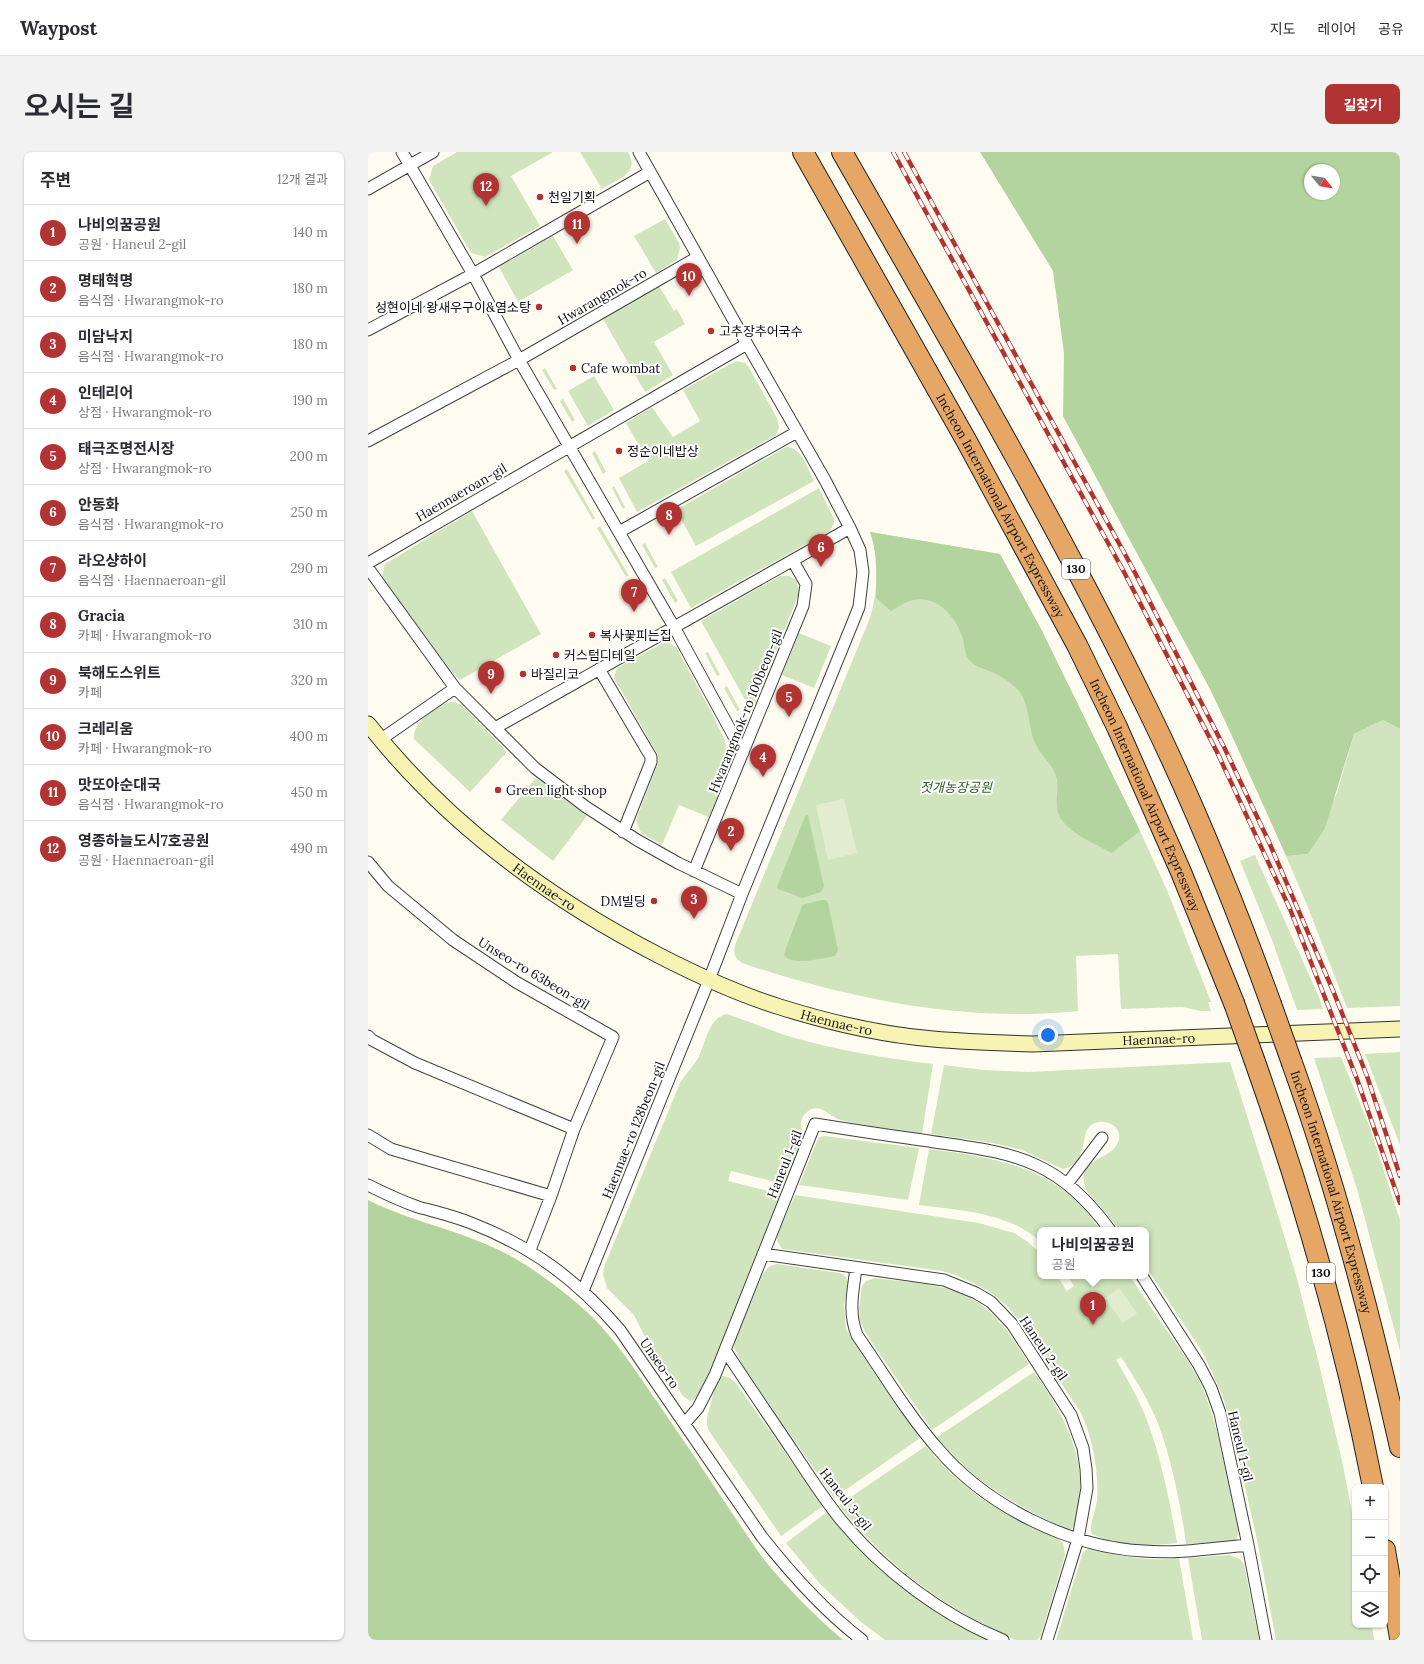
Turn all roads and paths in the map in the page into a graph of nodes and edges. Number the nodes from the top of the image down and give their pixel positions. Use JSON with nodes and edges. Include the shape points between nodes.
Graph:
{"nodes":[{"id":1,"x":402,"y":152,"type":"edge"},
{"id":2,"x":432,"y":152,"type":"edge"},
{"id":3,"x":639,"y":152,"type":"edge"},
{"id":4,"x":803,"y":152,"type":"edge"},
{"id":5,"x":842,"y":152,"type":"edge"},
{"id":6,"x":409,"y":165,"type":"junction"},
{"id":7,"x":650,"y":172,"type":"junction"},
{"id":8,"x":368,"y":189,"type":"edge"},
{"id":9,"x":698,"y":257,"type":"junction"},
{"id":10,"x":473,"y":274,"type":"junction"},
{"id":11,"x":368,"y":330,"type":"edge"},
{"id":12,"x":747,"y":344,"type":"junction"},
{"id":13,"x":519,"y":360,"type":"junction"},
{"id":14,"x":797,"y":432,"type":"junction"},
{"id":15,"x":368,"y":441,"type":"edge"},
{"id":16,"x":569,"y":446,"type":"junction"},
{"id":17,"x":850,"y":528,"type":"junction"},
{"id":18,"x":619,"y":532,"type":"junction"},
{"id":19,"x":793,"y":561,"type":"junction"},
{"id":20,"x":368,"y":563,"type":"edge"},
{"id":21,"x":368,"y":568,"type":"edge"},
{"id":22,"x":674,"y":627,"type":"junction"},
{"id":23,"x":599,"y":669,"type":"junction"},
{"id":24,"x":455,"y":688,"type":"junction"},
{"id":25,"x":368,"y":724,"type":"edge"},
{"id":26,"x":495,"y":728,"type":"junction"},
{"id":27,"x":380,"y":740,"type":"junction"},
{"id":28,"x":743,"y":753,"type":"junction"},
{"id":29,"x":623,"y":832,"type":"junction"},
{"id":30,"x":368,"y":862,"type":"edge"},
{"id":31,"x":694,"y":872,"type":"junction"},
{"id":32,"x":742,"y":894,"type":"junction"},
{"id":33,"x":709,"y":980,"type":"junction"},
{"id":34,"x":1400,"y":1029,"type":"edge"},
{"id":35,"x":369,"y":1040,"type":"edge"},
{"id":36,"x":574,"y":1129,"type":"junction"},
{"id":37,"x":368,"y":1135,"type":"edge"},
{"id":38,"x":1102,"y":1138,"type":"dead end"},
{"id":39,"x":1067,"y":1184,"type":"junction"},
{"id":40,"x":368,"y":1185,"type":"edge"},
{"id":41,"x":551,"y":1196,"type":"junction"},
{"id":42,"x":1108,"y":1227,"type":"edge"},
{"id":43,"x":530,"y":1250,"type":"junction"},
{"id":44,"x":763,"y":1254,"type":"junction"},
{"id":45,"x":856,"y":1268,"type":"junction"},
{"id":46,"x":1144,"y":1279,"type":"edge"},
{"id":47,"x":583,"y":1291,"type":"junction"},
{"id":48,"x":725,"y":1350,"type":"junction"},
{"id":49,"x":684,"y":1423,"type":"junction"},
{"id":50,"x":1400,"y":1447,"type":"edge"},
{"id":51,"x":1372,"y":1484,"type":"edge"},
{"id":52,"x":1078,"y":1539,"type":"junction"},
{"id":53,"x":1248,"y":1545,"type":"junction"},
{"id":54,"x":1386,"y":1556,"type":"edge"},
{"id":55,"x":1400,"y":1638,"type":"edge"},
{"id":56,"x":862,"y":1640,"type":"edge"},
{"id":57,"x":1004,"y":1640,"type":"edge"},
{"id":58,"x":1047,"y":1640,"type":"edge"},
{"id":59,"x":1266,"y":1640,"type":"edge"}],
"edges":[{"from":1,"to":6,"type":"street"},
{"from":2,"to":6,"type":"street"},
{"from":3,"to":7,"type":"street"},
{"from":4,"to":51,"type":"highway","name":"Incheon International Airport Expressway","number":"130","bridge":true,"via":[[966,440],[1077,645],[1182,872],[1234,1003],[1292,1172],[1344,1361]]},
{"from":5,"to":50,"type":"highway","name":"Incheon International Airport Expressway","number":"130","bridge":true,"via":[[1032,488],[1111,636],[1185,790],[1251,949],[1328,1168],[1355,1262]]},
{"from":6,"to":8,"type":"street"},
{"from":6,"to":10,"type":"street"},
{"from":7,"to":9,"type":"street"},
{"from":7,"to":10,"type":"street"},
{"from":9,"to":12,"type":"street"},
{"from":9,"to":13,"type":"street","name":"Hwarangmok-ro"},
{"from":10,"to":11,"type":"street"},
{"from":10,"to":13,"type":"street"},
{"from":12,"to":14,"type":"street"},
{"from":12,"to":16,"type":"street"},
{"from":13,"to":15,"type":"street"},
{"from":13,"to":16,"type":"street"},
{"from":14,"to":17,"type":"street"},
{"from":14,"to":18,"type":"street"},
{"from":16,"to":18,"type":"street"},
{"from":16,"to":20,"type":"street","name":"Haennaeroan-gil"},
{"from":17,"to":19,"type":"street"},
{"from":17,"to":32,"type":"street","via":[[860,550],[863,572],[859,606]]},
{"from":18,"to":22,"type":"street"},
{"from":19,"to":22,"type":"street"},
{"from":19,"to":28,"type":"street","name":"Hwarangmok-ro 100beon-gil","via":[[806,584],[803,606]]},
{"from":21,"to":24,"type":"street"},
{"from":22,"to":23,"type":"street"},
{"from":22,"to":28,"type":"street"},
{"from":23,"to":26,"type":"street"},
{"from":23,"to":29,"type":"street","via":[[651,757]]},
{"from":24,"to":26,"type":"street"},
{"from":24,"to":27,"type":"street"},
{"from":25,"to":27,"type":"main road","name":"Haennae-ro"},
{"from":26,"to":29,"type":"street","via":[[541,772]]},
{"from":27,"to":33,"type":"main road","name":"Haennae-ro","via":[[453,815],[521,871],[612,930]]},
{"from":28,"to":31,"type":"street","name":"Hwarangmok-ro 100beon-gil"},
{"from":29,"to":31,"type":"street"},
{"from":30,"to":36,"type":"street","name":"Unseo-ro 63beon-gil","via":[[388,886],[453,940],[516,982],[613,1037]]},
{"from":31,"to":32,"type":"street"},
{"from":32,"to":33,"type":"street"},
{"from":33,"to":34,"type":"main road","name":"Haennae-ro","via":[[780,1007],[836,1022],[931,1039],[981,1043],[1033,1044]]},
{"from":33,"to":47,"type":"street","name":"Haennae-ro 128beon-gil"},
{"from":35,"to":36,"type":"street","via":[[415,1063]]},
{"from":36,"to":41,"type":"street","name":"Unseo-ro 63beon-gil"},
{"from":37,"to":41,"type":"street","via":[[391,1149]]},
{"from":38,"to":39,"type":"street"},
{"from":39,"to":42,"type":"street","name":"Haneul 1-gil","via":[[1096,1211]]},
{"from":39,"to":44,"type":"street","name":"Haneul 1-gil","via":[[1039,1166],[1006,1154],[815,1124]]},
{"from":40,"to":43,"type":"street","name":"Unseo-ro","via":[[417,1206],[497,1233]]},
{"from":41,"to":43,"type":"street","name":"Unseo-ro 63beon-gil"},
{"from":43,"to":47,"type":"street","name":"Unseo-ro"},
{"from":44,"to":45,"type":"street","name":"Haneul 2-gil"},
{"from":44,"to":48,"type":"street","name":"Haneul 1-gil"},
{"from":45,"to":52,"type":"street","via":[[851,1307],[852,1322],[857,1335],[940,1452],[975,1486],[1030,1518]]},
{"from":45,"to":52,"type":"street","name":"Haneul 2-gil","via":[[944,1280],[962,1286],[991,1302],[1012,1324],[1062,1399],[1078,1431],[1087,1488]]},
{"from":46,"to":53,"type":"street","name":"Haneul 1-gil","via":[[1187,1344],[1211,1388],[1227,1444]]},
{"from":47,"to":49,"type":"street","name":"Unseo-ro","via":[[620,1330]]},
{"from":48,"to":49,"type":"street","name":"Haneul 1-gil","via":[[706,1395]]},
{"from":48,"to":57,"type":"street","name":"Haneul 3-gil","via":[[819,1491],[866,1547],[926,1597],[956,1617]]},
{"from":49,"to":56,"type":"street","name":"Unseo-ro","via":[[785,1567],[828,1612]]},
{"from":52,"to":53,"type":"street","via":[[1142,1551],[1164,1552]]},
{"from":52,"to":58,"type":"street","name":"Haneul 2-gil"},
{"from":53,"to":59,"type":"street","name":"Haneul 1-gil"},
{"from":54,"to":55,"type":"highway"}]}
